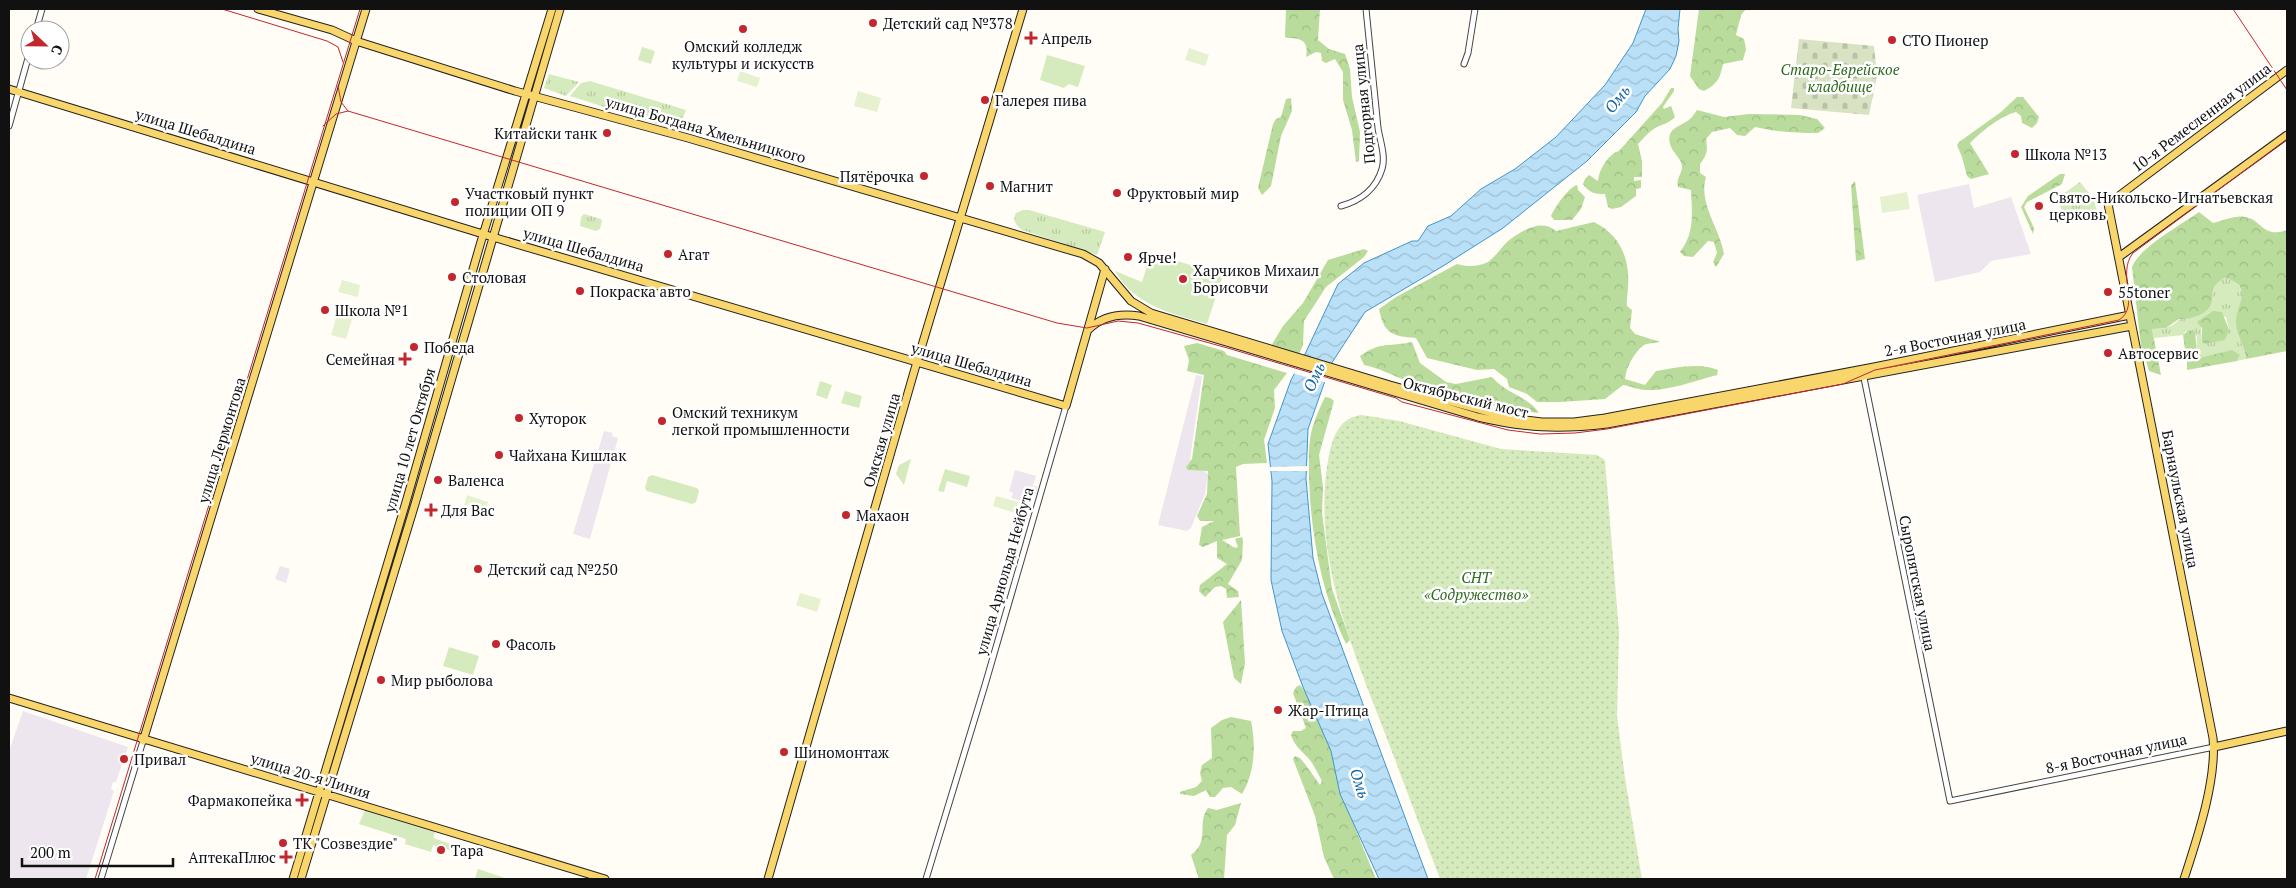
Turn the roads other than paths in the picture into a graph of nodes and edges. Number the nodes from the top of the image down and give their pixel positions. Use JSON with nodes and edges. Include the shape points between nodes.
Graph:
{"nodes":[{"id":1,"x":258,"y":9,"type":"edge"},
{"id":2,"x":366,"y":9,"type":"edge"},
{"id":3,"x":552,"y":9,"type":"edge"},
{"id":4,"x":560,"y":9,"type":"edge"},
{"id":5,"x":1023,"y":9,"type":"edge"},
{"id":6,"x":1366,"y":9,"type":"edge"},
{"id":7,"x":1475,"y":9,"type":"edge"},
{"id":8,"x":356,"y":41,"type":"junction"},
{"id":9,"x":1464,"y":64,"type":"dead end"},
{"id":10,"x":24,"y":70,"type":"edge"},
{"id":11,"x":2287,"y":70,"type":"edge"},
{"id":12,"x":9,"y":89,"type":"edge"},
{"id":13,"x":18,"y":92,"type":"junction"},
{"id":14,"x":530,"y":94,"type":"junction"},
{"id":15,"x":9,"y":126,"type":"edge"},
{"id":16,"x":2287,"y":135,"type":"edge"},
{"id":17,"x":315,"y":182,"type":"junction"},
{"id":18,"x":2108,"y":204,"type":"joint"},
{"id":19,"x":1341,"y":206,"type":"dead end"},
{"id":20,"x":961,"y":218,"type":"junction"},
{"id":21,"x":483,"y":234,"type":"junction"},
{"id":22,"x":492,"y":237,"type":"junction"},
{"id":23,"x":2119,"y":257,"type":"junction"},
{"id":24,"x":1104,"y":269,"type":"junction"},
{"id":25,"x":2130,"y":315,"type":"junction"},
{"id":26,"x":2132,"y":326,"type":"junction"},
{"id":27,"x":1086,"y":332,"type":"junction"},
{"id":28,"x":1234,"y":342,"type":"junction"},
{"id":29,"x":917,"y":362,"type":"junction"},
{"id":30,"x":1862,"y":369,"type":"junction"},
{"id":31,"x":1864,"y":377,"type":"junction"},
{"id":32,"x":1786,"y":386,"type":"junction"},
{"id":33,"x":1066,"y":406,"type":"junction"},
{"id":34,"x":9,"y":698,"type":"edge"},
{"id":35,"x":2287,"y":731,"type":"edge"},
{"id":36,"x":143,"y":741,"type":"junction"},
{"id":37,"x":2214,"y":747,"type":"junction"},
{"id":38,"x":318,"y":791,"type":"junction"},
{"id":39,"x":326,"y":794,"type":"junction"},
{"id":40,"x":1950,"y":801,"type":"joint"},
{"id":41,"x":101,"y":879,"type":"edge"},
{"id":42,"x":293,"y":879,"type":"edge"},
{"id":43,"x":301,"y":879,"type":"edge"},
{"id":44,"x":605,"y":879,"type":"edge"},
{"id":45,"x":768,"y":879,"type":"edge"},
{"id":46,"x":926,"y":879,"type":"edge"},
{"id":47,"x":2184,"y":879,"type":"edge"}],
"edges":[{"from":1,"to":8,"type":"main road","name":"улица Богдана Хмельницкого","via":[[332,30]]},
{"from":2,"to":8,"type":"main road","name":"улица Лермонтова"},
{"from":3,"to":14,"type":"main road","name":"улица 10 лет Октября"},
{"from":4,"to":14,"type":"main road","name":"улица 10 лет Октября"},
{"from":5,"to":20,"type":"main road","name":"Омская улица"},
{"from":6,"to":19,"type":"street","name":"Подгорная улица","via":[[1384,159],[1378,180],[1370,191],[1359,200]]},
{"from":7,"to":9,"type":"street"},
{"from":8,"to":14,"type":"main road","name":"улица Богдана Хмельницкого"},
{"from":8,"to":17,"type":"main road","name":"улица Лермонтова"},
{"from":10,"to":13,"type":"street"},
{"from":11,"to":18,"type":"main road","name":"10-я Ремесленная улица"},
{"from":12,"to":13,"type":"main road","name":"улица Шебалдина"},
{"from":13,"to":15,"type":"street"},
{"from":13,"to":17,"type":"main road","name":"улица Шебалдина"},
{"from":14,"to":20,"type":"main road","name":"улица Богдана Хмельницкого"},
{"from":14,"to":21,"type":"main road","name":"улица 10 лет Октября"},
{"from":14,"to":22,"type":"main road","name":"улица 10 лет Октября"},
{"from":16,"to":23,"type":"main road"},
{"from":17,"to":21,"type":"main road","name":"улица Шебалдина"},
{"from":17,"to":36,"type":"main road","name":"улица Лермонтова"},
{"from":18,"to":23,"type":"main road","name":"Барнаульская улица"},
{"from":20,"to":24,"type":"main road","name":"улица Богдана Хмельницкого","via":[[1092,257]]},
{"from":20,"to":29,"type":"main road","name":"Омская улица"},
{"from":21,"to":22,"type":"main road","name":"улица Шебалдина"},
{"from":21,"to":38,"type":"main road","name":"улица 10 лет Октября"},
{"from":22,"to":29,"type":"main road","name":"улица Шебалдина"},
{"from":22,"to":39,"type":"main road","name":"улица 10 лет Октября"},
{"from":23,"to":25,"type":"main road","name":"Барнаульская улица"},
{"from":24,"to":27,"type":"main road","name":"улица Арнольда Нейбута"},
{"from":24,"to":28,"type":"main road","name":"улица Богдана Хмельницкого","via":[[1131,301],[1151,313]]},
{"from":25,"to":26,"type":"main road","name":"Барнаульская улица"},
{"from":25,"to":30,"type":"main road","name":"2-я Восточная улица"},
{"from":26,"to":31,"type":"main road","name":"2-я Восточная улица"},
{"from":26,"to":37,"type":"main road","name":"Барнаульская улица"},
{"from":27,"to":28,"type":"main road","via":[[1101,320],[1126,314]]},
{"from":27,"to":33,"type":"main road","name":"улица Арнольда Нейбута"},
{"from":28,"to":32,"type":"main road","name":"Октябрьский мост","via":[[1478,417],[1541,428],[1607,424]]},
{"from":29,"to":33,"type":"main road","name":"улица Шебалдина"},
{"from":29,"to":45,"type":"main road","name":"Омская улица"},
{"from":30,"to":31,"type":"street","name":"Сыропятская улица"},
{"from":30,"to":32,"type":"main road","name":"2-я Восточная улица"},
{"from":31,"to":32,"type":"main road","name":"2-я Восточная улица"},
{"from":31,"to":40,"type":"street","name":"Сыропятская улица"},
{"from":33,"to":46,"type":"street","name":"улица Арнольда Нейбута"},
{"from":34,"to":36,"type":"main road","name":"улица 20-я Линия"},
{"from":35,"to":37,"type":"main road","name":"8-я Восточная улица"},
{"from":36,"to":38,"type":"main road","name":"улица 20-я Линия"},
{"from":36,"to":41,"type":"street","name":"улица Лермонтова"},
{"from":37,"to":40,"type":"street","name":"8-я Восточная улица"},
{"from":37,"to":47,"type":"main road","name":"Барнаульская улица","via":[[2206,800]]},
{"from":38,"to":39,"type":"main road","name":"улица 20-я Линия"},
{"from":38,"to":42,"type":"main road","name":"улица 10 лет Октября"},
{"from":39,"to":43,"type":"main road","name":"улица 10 лет Октября"},
{"from":39,"to":44,"type":"main road","name":"улица 20-я Линия"}]}
